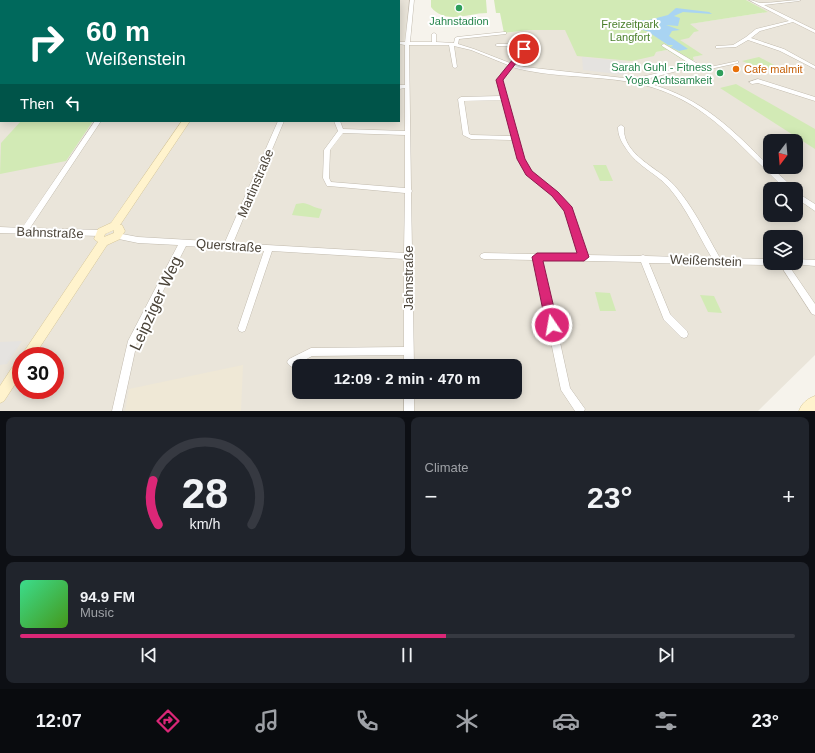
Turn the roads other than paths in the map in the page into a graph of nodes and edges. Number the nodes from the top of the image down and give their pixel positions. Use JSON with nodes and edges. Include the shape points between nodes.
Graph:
{"nodes":[{"id":1,"x":412,"y":0,"type":"edge"},
{"id":2,"x":751,"y":0,"type":"edge"},
{"id":3,"x":799,"y":0,"type":"edge"},
{"id":4,"x":761,"y":4,"type":"junction"},
{"id":5,"x":793,"y":21,"type":"junction"},
{"id":6,"x":815,"y":32,"type":"edge"},
{"id":7,"x":504,"y":33,"type":"dead end"},
{"id":8,"x":434,"y":34,"type":"dead end"},
{"id":9,"x":748,"y":38,"type":"junction"},
{"id":10,"x":400,"y":43,"type":"edge"},
{"id":11,"x":407,"y":44,"type":"junction"},
{"id":12,"x":434,"y":44,"type":"junction"},
{"id":13,"x":454,"y":45,"type":"junction"},
{"id":14,"x":496,"y":45,"type":"dead end"},
{"id":15,"x":664,"y":45,"type":"dead end"},
{"id":16,"x":718,"y":47,"type":"dead end"},
{"id":17,"x":736,"y":62,"type":"dead end"},
{"id":18,"x":510,"y":65,"type":"junction"},
{"id":19,"x":696,"y":65,"type":"junction"},
{"id":20,"x":455,"y":67,"type":"dead end"},
{"id":21,"x":815,"y":68,"type":"edge"},
{"id":22,"x":634,"y":80,"type":"junction"},
{"id":23,"x":752,"y":82,"type":"dead end"},
{"id":24,"x":408,"y":86,"type":"junction"},
{"id":25,"x":400,"y":87,"type":"edge"},
{"id":26,"x":504,"y":98,"type":"junction"},
{"id":27,"x":815,"y":99,"type":"edge"},
{"id":28,"x":97,"y":122,"type":"edge"},
{"id":29,"x":185,"y":122,"type":"edge"},
{"id":30,"x":281,"y":122,"type":"edge"},
{"id":31,"x":337,"y":122,"type":"edge"},
{"id":32,"x":621,"y":128,"type":"dead end"},
{"id":33,"x":341,"y":131,"type":"junction"},
{"id":34,"x":408,"y":133,"type":"junction"},
{"id":35,"x":515,"y":138,"type":"junction"},
{"id":36,"x":782,"y":182,"type":"edge"},
{"id":37,"x":409,"y":191,"type":"junction"},
{"id":38,"x":803,"y":199,"type":"edge"},
{"id":39,"x":815,"y":208,"type":"edge"},
{"id":40,"x":114,"y":226,"type":"junction"},
{"id":41,"x":0,"y":230,"type":"edge"},
{"id":42,"x":24,"y":231,"type":"junction"},
{"id":43,"x":117,"y":236,"type":"junction"},
{"id":44,"x":102,"y":237,"type":"junction"},
{"id":45,"x":184,"y":242,"type":"junction"},
{"id":46,"x":228,"y":245,"type":"junction"},
{"id":47,"x":269,"y":248,"type":"junction"},
{"id":48,"x":408,"y":256,"type":"junction"},
{"id":49,"x":484,"y":256,"type":"dead end"},
{"id":50,"x":537,"y":257,"type":"junction"},
{"id":51,"x":584,"y":257,"type":"junction"},
{"id":52,"x":643,"y":258,"type":"junction"},
{"id":53,"x":717,"y":260,"type":"junction"},
{"id":54,"x":763,"y":262,"type":"edge"},
{"id":55,"x":803,"y":262,"type":"edge"},
{"id":56,"x":815,"y":263,"type":"edge"},
{"id":57,"x":789,"y":270,"type":"edge"},
{"id":58,"x":815,"y":311,"type":"edge"},
{"id":59,"x":242,"y":328,"type":"dead end"},
{"id":60,"x":684,"y":334,"type":"dead end"},
{"id":61,"x":33,"y":347,"type":"edge"},
{"id":62,"x":408,"y":351,"type":"junction"},
{"id":63,"x":298,"y":359,"type":"edge"},
{"id":64,"x":408,"y":359,"type":"edge"},
{"id":65,"x":12,"y":378,"type":"edge"},
{"id":66,"x":0,"y":397,"type":"edge"},
{"id":67,"x":409,"y":399,"type":"edge"},
{"id":68,"x":580,"y":409,"type":"dead end"},
{"id":69,"x":117,"y":411,"type":"edge"},
{"id":70,"x":409,"y":411,"type":"edge"}],
"edges":[{"from":1,"to":11,"type":"street","name":"Jahnstraße"},
{"from":2,"to":4,"type":"street"},
{"from":3,"to":4,"type":"street"},
{"from":4,"to":5,"type":"street"},
{"from":5,"to":6,"type":"street"},
{"from":5,"to":9,"type":"street","via":[[758,30]]},
{"from":7,"to":13,"type":"street","via":[[458,38]]},
{"from":8,"to":12,"type":"street"},
{"from":9,"to":16,"type":"street","via":[[734,46]]},
{"from":9,"to":21,"type":"street","via":[[782,50]]},
{"from":10,"to":11,"type":"street"},
{"from":11,"to":12,"type":"street"},
{"from":11,"to":24,"type":"street","name":"Jahnstraße"},
{"from":12,"to":13,"type":"street"},
{"from":13,"to":18,"type":"street"},
{"from":13,"to":20,"type":"street"},
{"from":14,"to":18,"type":"street","via":[[513,45],[524,49]]},
{"from":15,"to":19,"type":"street"},
{"from":17,"to":19,"type":"street","via":[[710,68]]},
{"from":18,"to":22,"type":"street"},
{"from":18,"to":26,"type":"street","via":[[499,80]]},
{"from":19,"to":22,"type":"street"},
{"from":22,"to":36,"type":"street","via":[[692,102],[718,119]]},
{"from":23,"to":27,"type":"street"},
{"from":24,"to":25,"type":"street"},
{"from":24,"to":34,"type":"street","name":"Jahnstraße"},
{"from":26,"to":35,"type":"street"},
{"from":26,"to":35,"type":"street","via":[[461,99],[466,135]]},
{"from":28,"to":42,"type":"street"},
{"from":29,"to":40,"type":"street"},
{"from":30,"to":46,"type":"street","name":"Martinstraße"},
{"from":31,"to":33,"type":"street"},
{"from":32,"to":53,"type":"street","via":[[620,133],[632,155],[676,192]]},
{"from":33,"to":34,"type":"street"},
{"from":33,"to":37,"type":"street","via":[[327,150],[326,178],[329,184]]},
{"from":34,"to":37,"type":"street","name":"Jahnstraße"},
{"from":35,"to":51,"type":"street","via":[[521,159],[529,173],[555,194],[568,209]]},
{"from":37,"to":48,"type":"street","name":"Jahnstraße"},
{"from":38,"to":39,"type":"street"},
{"from":40,"to":43,"type":"street","via":[[120,231]]},
{"from":40,"to":44,"type":"street","via":[[107,228]]},
{"from":41,"to":42,"type":"street","name":"Bahnstraße"},
{"from":42,"to":44,"type":"street","name":"Bahnstraße"},
{"from":43,"to":44,"type":"street"},
{"from":43,"to":45,"type":"street","name":"Querstraße","via":[[126,239]]},
{"from":44,"to":61,"type":"street"},
{"from":45,"to":46,"type":"street","name":"Querstraße"},
{"from":45,"to":69,"type":"street","name":"Leipziger Weg","via":[[133,342]]},
{"from":46,"to":47,"type":"street","name":"Querstraße"},
{"from":47,"to":48,"type":"street","name":"Querstraße"},
{"from":47,"to":59,"type":"street","name":"Querstraße"},
{"from":48,"to":62,"type":"street","name":"Jahnstraße"},
{"from":49,"to":50,"type":"street","name":"Weißenstein"},
{"from":50,"to":51,"type":"street","name":"Weißenstein"},
{"from":50,"to":68,"type":"street","via":[[566,390]]},
{"from":51,"to":52,"type":"street","name":"Weißenstein"},
{"from":52,"to":53,"type":"street","name":"Weißenstein"},
{"from":52,"to":60,"type":"street","via":[[667,317]]},
{"from":53,"to":54,"type":"street","name":"Weißenstein"},
{"from":55,"to":56,"type":"street"},
{"from":57,"to":58,"type":"street"},
{"from":62,"to":63,"type":"street","via":[[311,352]]},
{"from":62,"to":64,"type":"street","name":"Jahnstraße"},
{"from":65,"to":66,"type":"street"},
{"from":67,"to":70,"type":"street"}]}
